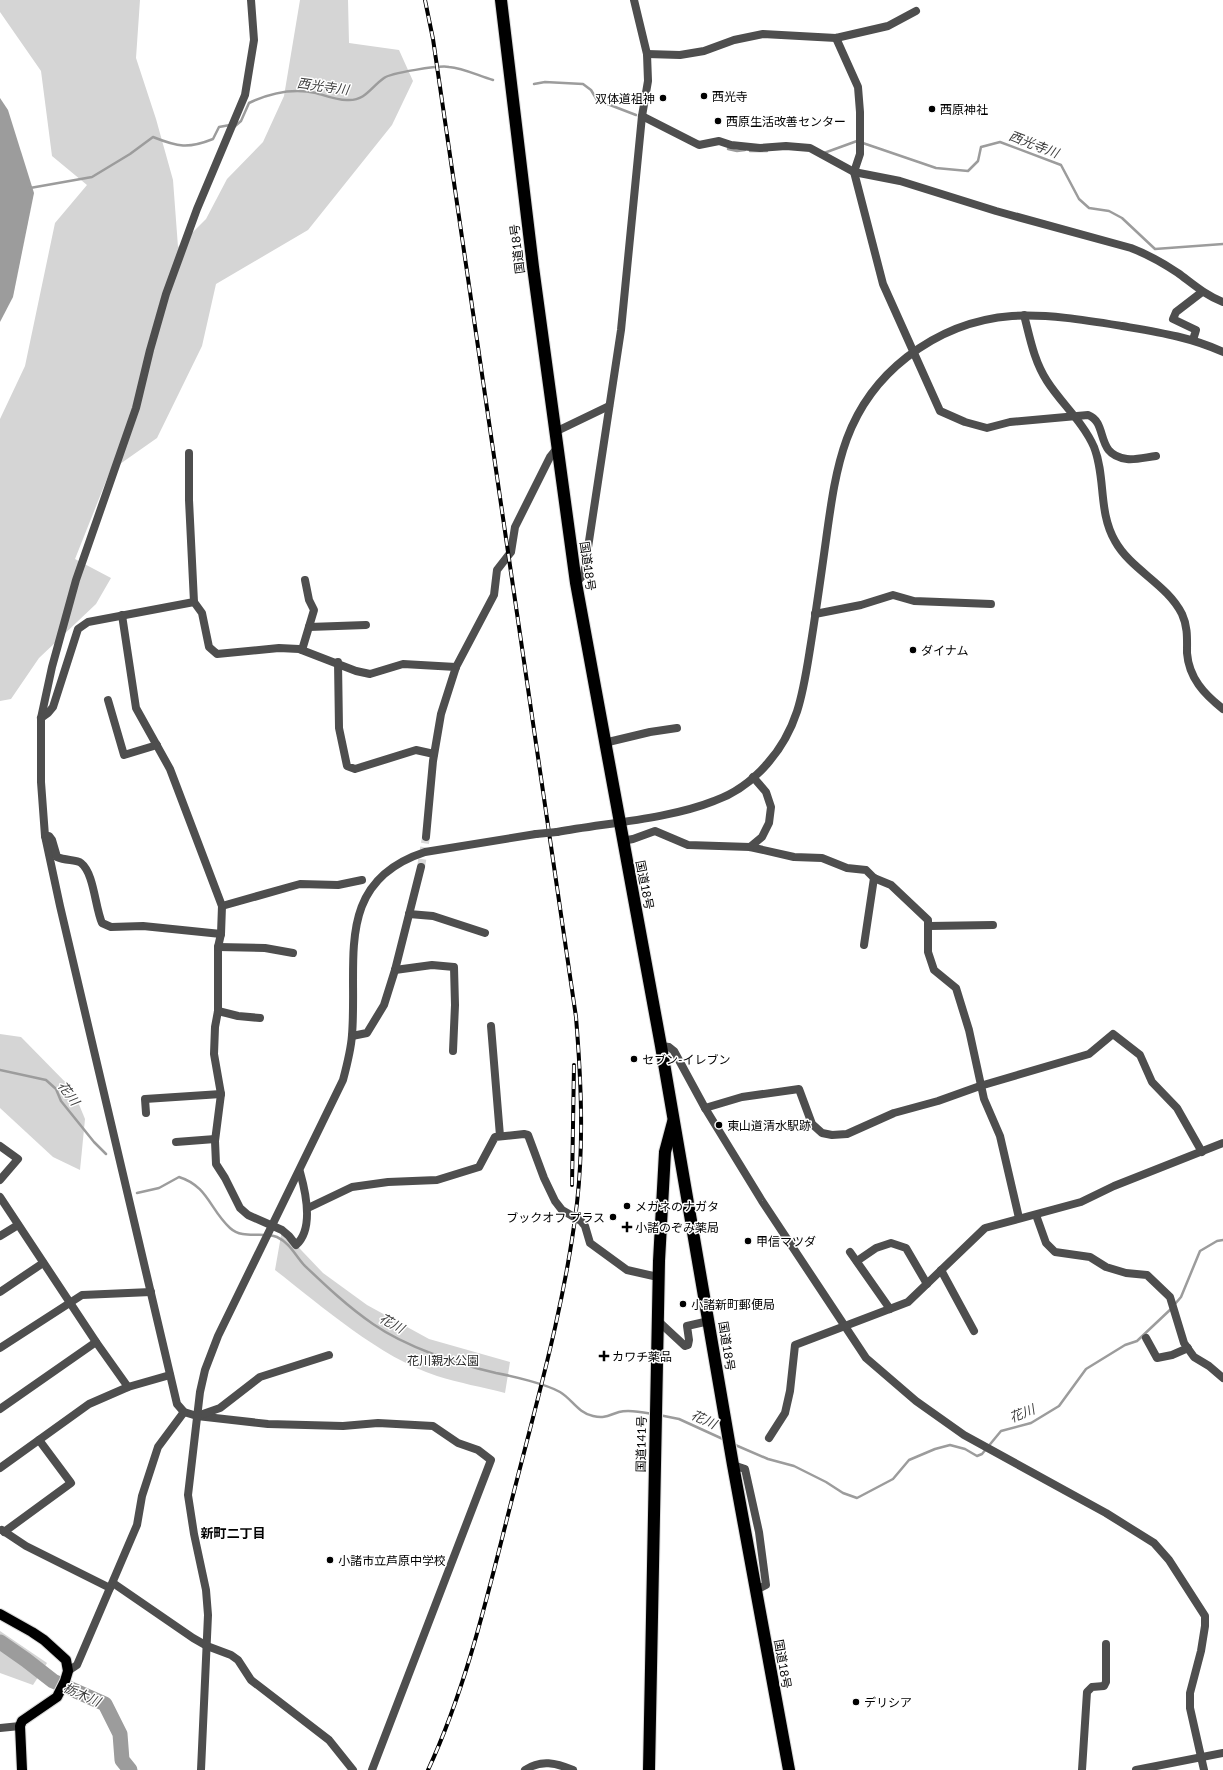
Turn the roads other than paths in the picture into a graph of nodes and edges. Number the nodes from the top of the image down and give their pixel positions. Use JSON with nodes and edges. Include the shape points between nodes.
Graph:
{"nodes":[{"id":1,"x":250,"y":0,"type":"edge"},
{"id":2,"x":501,"y":0,"type":"edge"},
{"id":3,"x":634,"y":0,"type":"edge"},
{"id":4,"x":916,"y":11,"type":"dead end"},
{"id":5,"x":836,"y":38,"type":"junction"},
{"id":6,"x":647,"y":54,"type":"junction"},
{"id":7,"x":642,"y":116,"type":"junction"},
{"id":8,"x":854,"y":172,"type":"junction"},
{"id":9,"x":1202,"y":292,"type":"junction"},
{"id":10,"x":1223,"y":302,"type":"edge"},
{"id":11,"x":1024,"y":315,"type":"junction"},
{"id":12,"x":1193,"y":340,"type":"junction"},
{"id":13,"x":1223,"y":352,"type":"edge"},
{"id":14,"x":913,"y":353,"type":"junction"},
{"id":15,"x":609,"y":406,"type":"junction"},
{"id":16,"x":1074,"y":417,"type":"junction"},
{"id":17,"x":555,"y":432,"type":"junction"},
{"id":18,"x":558,"y":447,"type":"junction"},
{"id":19,"x":189,"y":453,"type":"dead end"},
{"id":20,"x":1156,"y":456,"type":"dead end"},
{"id":21,"x":305,"y":580,"type":"dead end"},
{"id":22,"x":576,"y":583,"type":"junction"},
{"id":23,"x":194,"y":602,"type":"junction"},
{"id":24,"x":991,"y":604,"type":"dead end"},
{"id":25,"x":815,"y":614,"type":"junction"},
{"id":26,"x":122,"y":616,"type":"junction"},
{"id":27,"x":366,"y":625,"type":"dead end"},
{"id":28,"x":309,"y":627,"type":"junction"},
{"id":29,"x":302,"y":650,"type":"junction"},
{"id":30,"x":338,"y":662,"type":"junction"},
{"id":31,"x":456,"y":667,"type":"junction"},
{"id":32,"x":108,"y":700,"type":"dead end"},
{"id":33,"x":1223,"y":709,"type":"edge"},
{"id":34,"x":41,"y":718,"type":"junction"},
{"id":35,"x":677,"y":728,"type":"dead end"},
{"id":36,"x":604,"y":743,"type":"junction"},
{"id":37,"x":157,"y":745,"type":"junction"},
{"id":38,"x":434,"y":754,"type":"junction"},
{"id":39,"x":753,"y":777,"type":"junction"},
{"id":40,"x":619,"y":822,"type":"junction"},
{"id":41,"x":45,"y":836,"type":"junction"},
{"id":42,"x":426,"y":837,"type":"tunnel mouth"},
{"id":43,"x":622,"y":841,"type":"junction"},
{"id":44,"x":750,"y":847,"type":"junction"},
{"id":45,"x":421,"y":866,"type":"tunnel mouth"},
{"id":46,"x":874,"y":878,"type":"junction"},
{"id":47,"x":362,"y":880,"type":"dead end"},
{"id":48,"x":222,"y":906,"type":"junction"},
{"id":49,"x":409,"y":914,"type":"junction"},
{"id":50,"x":993,"y":925,"type":"dead end"},
{"id":51,"x":929,"y":926,"type":"junction"},
{"id":52,"x":485,"y":932,"type":"dead end"},
{"id":53,"x":221,"y":934,"type":"junction"},
{"id":54,"x":864,"y":945,"type":"dead end"},
{"id":55,"x":218,"y":948,"type":"junction"},
{"id":56,"x":293,"y":953,"type":"dead end"},
{"id":57,"x":395,"y":970,"type":"junction"},
{"id":58,"x":218,"y":1011,"type":"junction"},
{"id":59,"x":260,"y":1018,"type":"dead end"},
{"id":60,"x":491,"y":1026,"type":"dead end"},
{"id":61,"x":352,"y":1036,"type":"junction"},
{"id":62,"x":661,"y":1046,"type":"junction"},
{"id":63,"x":453,"y":1051,"type":"dead end"},
{"id":64,"x":980,"y":1086,"type":"junction"},
{"id":65,"x":221,"y":1094,"type":"junction"},
{"id":66,"x":705,"y":1108,"type":"junction"},
{"id":67,"x":146,"y":1113,"type":"dead end"},
{"id":68,"x":673,"y":1120,"type":"junction"},
{"id":69,"x":500,"y":1136,"type":"junction"},
{"id":70,"x":215,"y":1139,"type":"junction"},
{"id":71,"x":176,"y":1142,"type":"dead end"},
{"id":72,"x":1223,"y":1143,"type":"edge"},
{"id":73,"x":0,"y":1146,"type":"edge"},
{"id":74,"x":1202,"y":1152,"type":"junction"},
{"id":75,"x":664,"y":1169,"type":"junction"},
{"id":76,"x":683,"y":1171,"type":"junction"},
{"id":77,"x":300,"y":1172,"type":"junction"},
{"id":78,"x":0,"y":1180,"type":"edge"},
{"id":79,"x":0,"y":1197,"type":"edge"},
{"id":80,"x":308,"y":1208,"type":"junction"},
{"id":81,"x":1036,"y":1215,"type":"junction"},
{"id":82,"x":1019,"y":1218,"type":"junction"},
{"id":83,"x":18,"y":1225,"type":"junction"},
{"id":84,"x":271,"y":1229,"type":"junction"},
{"id":85,"x":0,"y":1236,"type":"edge"},
{"id":86,"x":850,"y":1252,"type":"dead end"},
{"id":87,"x":857,"y":1260,"type":"junction"},
{"id":88,"x":42,"y":1262,"type":"junction"},
{"id":89,"x":941,"y":1270,"type":"junction"},
{"id":90,"x":658,"y":1276,"type":"junction"},
{"id":91,"x":927,"y":1284,"type":"junction"},
{"id":92,"x":0,"y":1292,"type":"edge"},
{"id":93,"x":151,"y":1292,"type":"junction"},
{"id":94,"x":69,"y":1302,"type":"junction"},
{"id":95,"x":890,"y":1309,"type":"junction"},
{"id":96,"x":658,"y":1320,"type":"junction"},
{"id":97,"x":708,"y":1321,"type":"junction"},
{"id":98,"x":843,"y":1325,"type":"junction"},
{"id":99,"x":974,"y":1331,"type":"dead end"},
{"id":100,"x":1146,"y":1338,"type":"dead end"},
{"id":101,"x":96,"y":1342,"type":"junction"},
{"id":102,"x":0,"y":1348,"type":"edge"},
{"id":103,"x":1188,"y":1348,"type":"junction"},
{"id":104,"x":329,"y":1355,"type":"dead end"},
{"id":105,"x":170,"y":1375,"type":"junction"},
{"id":106,"x":1223,"y":1378,"type":"edge"},
{"id":107,"x":128,"y":1386,"type":"junction"},
{"id":108,"x":0,"y":1408,"type":"edge"},
{"id":109,"x":184,"y":1412,"type":"junction"},
{"id":110,"x":197,"y":1416,"type":"junction"},
{"id":111,"x":769,"y":1438,"type":"dead end"},
{"id":112,"x":39,"y":1440,"type":"junction"},
{"id":113,"x":0,"y":1468,"type":"edge"},
{"id":114,"x":2,"y":1530,"type":"edge"},
{"id":115,"x":111,"y":1586,"type":"junction"},
{"id":116,"x":0,"y":1614,"type":"edge"},
{"id":117,"x":1106,"y":1644,"type":"dead end"},
{"id":118,"x":207,"y":1646,"type":"junction"},
{"id":119,"x":68,"y":1671,"type":"junction"},
{"id":120,"x":20,"y":1726,"type":"junction"},
{"id":121,"x":0,"y":1728,"type":"edge"},
{"id":122,"x":1223,"y":1753,"type":"edge"},
{"id":123,"x":1202,"y":1758,"type":"junction"},
{"id":124,"x":22,"y":1770,"type":"edge"},
{"id":125,"x":201,"y":1770,"type":"edge"},
{"id":126,"x":353,"y":1770,"type":"edge"},
{"id":127,"x":372,"y":1770,"type":"edge"},
{"id":128,"x":525,"y":1770,"type":"edge"},
{"id":129,"x":573,"y":1770,"type":"edge"},
{"id":130,"x":649,"y":1770,"type":"edge"},
{"id":131,"x":789,"y":1770,"type":"edge"},
{"id":132,"x":1082,"y":1770,"type":"edge"},
{"id":133,"x":1136,"y":1770,"type":"edge"},
{"id":134,"x":1204,"y":1770,"type":"edge"}],
"edges":[{"from":1,"to":34,"type":"street","via":[[254,40],[245,95],[197,209],[166,294],[136,408],[72,595]]},
{"from":2,"to":17,"type":"highway","name":"国道18号"},
{"from":3,"to":6,"type":"street"},
{"from":4,"to":5,"type":"street","via":[[888,26]]},
{"from":5,"to":6,"type":"street","via":[[763,34],[734,40],[704,51],[680,55]]},
{"from":5,"to":8,"type":"street","via":[[858,87],[860,154]]},
{"from":6,"to":7,"type":"street","via":[[648,81]]},
{"from":7,"to":8,"type":"street","via":[[699,145],[718,141],[760,148],[810,148]]},
{"from":7,"to":15,"type":"street","via":[[622,330]]},
{"from":8,"to":9,"type":"street","via":[[900,181],[983,208],[1131,248],[1147,254]]},
{"from":8,"to":14,"type":"street","via":[[883,284]]},
{"from":9,"to":10,"type":"street"},
{"from":9,"to":12,"type":"street","via":[[1173,316],[1176,322],[1196,330]]},
{"from":11,"to":12,"type":"street","via":[[1096,321]]},
{"from":11,"to":14,"type":"street","via":[[985,320],[956,328],[927,342]]},
{"from":11,"to":16,"type":"street","via":[[1042,372]]},
{"from":12,"to":13,"type":"street"},
{"from":14,"to":16,"type":"street","via":[[940,411],[947,415],[987,428],[1010,422]]},
{"from":14,"to":25,"type":"street","via":[[876,386],[847,435],[835,480]]},
{"from":15,"to":17,"type":"street"},
{"from":15,"to":22,"type":"street","via":[[584,574]]},
{"from":16,"to":20,"type":"street","via":[[1088,415],[1095,419],[1106,447],[1115,456],[1129,459]]},
{"from":16,"to":33,"type":"street","via":[[1096,452],[1104,509],[1115,541],[1180,610],[1187,629],[1187,653],[1192,676],[1202,690]]},
{"from":17,"to":18,"type":"highway","name":"国道18号"},
{"from":18,"to":22,"type":"highway","name":"国道18号"},
{"from":18,"to":31,"type":"street","via":[[550,457],[515,527],[511,552],[498,570],[494,595]]},
{"from":19,"to":23,"type":"street"},
{"from":21,"to":28,"type":"street","via":[[314,610]]},
{"from":22,"to":36,"type":"highway","name":"国道18号"},
{"from":23,"to":26,"type":"street"},
{"from":23,"to":29,"type":"street","via":[[202,613],[210,647],[217,654],[279,648]]},
{"from":24,"to":25,"type":"street","via":[[914,601],[894,595],[861,605]]},
{"from":25,"to":39,"type":"street","via":[[797,716],[781,746]]},
{"from":26,"to":34,"type":"street","via":[[88,622],[78,629],[53,707]]},
{"from":26,"to":37,"type":"street","via":[[136,708]]},
{"from":27,"to":28,"type":"street"},
{"from":28,"to":29,"type":"street"},
{"from":29,"to":30,"type":"street"},
{"from":30,"to":31,"type":"street","via":[[356,671],[370,674],[403,664]]},
{"from":30,"to":38,"type":"street","via":[[339,728],[347,766],[355,769],[416,750]]},
{"from":31,"to":38,"type":"street","via":[[441,714]]},
{"from":32,"to":37,"type":"street","via":[[124,755]]},
{"from":34,"to":41,"type":"street","via":[[41,782]]},
{"from":35,"to":36,"type":"street"},
{"from":36,"to":40,"type":"highway","name":"国道18号"},
{"from":37,"to":48,"type":"street","via":[[170,769]]},
{"from":38,"to":42,"type":"street"},
{"from":39,"to":40,"type":"street","via":[[713,802]]},
{"from":39,"to":44,"type":"street","via":[[766,792],[771,807],[769,823],[762,837]]},
{"from":40,"to":43,"type":"highway","name":"国道18号"},
{"from":40,"to":61,"type":"street","bridge":true,"via":[[425,852],[398,862],[379,879],[360,907],[355,927]]},
{"from":41,"to":53,"type":"street","via":[[52,840],[57,857],[81,863],[90,875],[97,913],[102,923],[111,928],[143,926]]},
{"from":41,"to":93,"type":"street"},
{"from":43,"to":44,"type":"street","via":[[633,840],[655,831],[688,845]]},
{"from":43,"to":62,"type":"highway","name":"国道18号"},
{"from":44,"to":46,"type":"street","via":[[794,857],[822,858],[847,868],[866,870]]},
{"from":45,"to":49,"type":"street"},
{"from":46,"to":51,"type":"street","via":[[891,885],[928,920]]},
{"from":46,"to":54,"type":"street"},
{"from":47,"to":48,"type":"street","via":[[338,885],[300,884]]},
{"from":48,"to":53,"type":"street"},
{"from":49,"to":52,"type":"street","via":[[433,916]]},
{"from":49,"to":57,"type":"street"},
{"from":50,"to":51,"type":"street"},
{"from":51,"to":64,"type":"street","via":[[928,952],[934,970],[956,988],[969,1030]]},
{"from":53,"to":55,"type":"street"},
{"from":55,"to":56,"type":"street","via":[[265,948]]},
{"from":55,"to":58,"type":"street"},
{"from":57,"to":61,"type":"street","via":[[384,1005],[367,1033]]},
{"from":57,"to":63,"type":"street","via":[[432,965],[454,967]]},
{"from":58,"to":59,"type":"street"},
{"from":58,"to":65,"type":"street","via":[[214,1054]]},
{"from":60,"to":69,"type":"street"},
{"from":61,"to":77,"type":"street","via":[[343,1080]]},
{"from":62,"to":66,"type":"street","via":[[674,1051]]},
{"from":62,"to":68,"type":"highway","name":"国道18号"},
{"from":64,"to":66,"type":"street","via":[[938,1102],[894,1113],[847,1134],[822,1133],[812,1124],[799,1089],[742,1097]]},
{"from":64,"to":74,"type":"street","via":[[1089,1054],[1113,1034],[1140,1055],[1152,1082],[1172,1101]]},
{"from":64,"to":82,"type":"street","via":[[1000,1136]]},
{"from":65,"to":67,"type":"street","via":[[145,1099]]},
{"from":65,"to":70,"type":"street"},
{"from":66,"to":98,"type":"street"},
{"from":68,"to":75,"type":"highway","name":"国道141号","via":[[666,1143]]},
{"from":68,"to":76,"type":"highway","name":"国道18号"},
{"from":69,"to":80,"type":"street","via":[[495,1136],[479,1168],[437,1180],[388,1182],[352,1187]]},
{"from":69,"to":90,"type":"street","via":[[528,1135],[555,1201],[562,1210],[581,1221],[590,1243],[628,1270]]},
{"from":70,"to":71,"type":"street"},
{"from":70,"to":84,"type":"street","via":[[216,1164],[240,1208]]},
{"from":72,"to":74,"type":"street"},
{"from":73,"to":78,"type":"street","via":[[18,1159]]},
{"from":74,"to":81,"type":"street","via":[[1114,1186],[1081,1202]]},
{"from":75,"to":76,"type":"highway","via":[[674,1168]]},
{"from":75,"to":90,"type":"highway","name":"国道141号"},
{"from":76,"to":97,"type":"highway","name":"国道18号"},
{"from":77,"to":80,"type":"street"},
{"from":77,"to":84,"type":"street"},
{"from":79,"to":83,"type":"street"},
{"from":80,"to":84,"type":"street","via":[[302,1240],[296,1245],[289,1236]]},
{"from":81,"to":82,"type":"street"},
{"from":81,"to":103,"type":"street","via":[[1046,1243],[1055,1252],[1090,1257],[1106,1268],[1147,1275],[1170,1297],[1184,1343]]},
{"from":82,"to":89,"type":"street","via":[[984,1228]]},
{"from":83,"to":85,"type":"street"},
{"from":83,"to":88,"type":"street"},
{"from":84,"to":110,"type":"street","via":[[218,1336],[206,1370]]},
{"from":86,"to":87,"type":"street"},
{"from":87,"to":91,"type":"street","via":[[876,1248],[891,1243],[906,1248]]},
{"from":87,"to":95,"type":"street"},
{"from":88,"to":92,"type":"street"},
{"from":88,"to":94,"type":"street"},
{"from":89,"to":91,"type":"street"},
{"from":89,"to":99,"type":"street"},
{"from":90,"to":96,"type":"highway","name":"国道141号"},
{"from":91,"to":95,"type":"street","via":[[908,1302]]},
{"from":93,"to":94,"type":"street","via":[[82,1295]]},
{"from":93,"to":105,"type":"street"},
{"from":94,"to":101,"type":"street"},
{"from":94,"to":102,"type":"street"},
{"from":95,"to":98,"type":"street"},
{"from":96,"to":97,"type":"street","via":[[685,1346],[689,1340],[687,1326]]},
{"from":96,"to":130,"type":"highway","name":"国道141号"},
{"from":97,"to":131,"type":"highway","name":"国道18号"},
{"from":98,"to":111,"type":"street","via":[[823,1336],[795,1345],[785,1413]]},
{"from":98,"to":123,"type":"street","via":[[866,1358],[916,1401],[964,1435],[1106,1513],[1154,1543],[1169,1560],[1205,1616],[1201,1651],[1190,1693],[1190,1708]]},
{"from":100,"to":103,"type":"street","via":[[1157,1358]]},
{"from":101,"to":107,"type":"street"},
{"from":101,"to":108,"type":"street"},
{"from":103,"to":106,"type":"street","via":[[1194,1357]]},
{"from":104,"to":110,"type":"street","via":[[260,1377],[220,1408]]},
{"from":105,"to":107,"type":"street"},
{"from":105,"to":109,"type":"street","via":[[177,1404]]},
{"from":107,"to":112,"type":"street","via":[[89,1404]]},
{"from":109,"to":110,"type":"street"},
{"from":109,"to":115,"type":"street","via":[[158,1447],[142,1496],[137,1525]]},
{"from":110,"to":118,"type":"street","via":[[188,1494],[206,1590]]},
{"from":110,"to":127,"type":"street","via":[[268,1424],[343,1426],[378,1423],[433,1426],[458,1443],[478,1450],[491,1460]]},
{"from":112,"to":113,"type":"street"},
{"from":112,"to":114,"type":"street","via":[[71,1483]]},
{"from":114,"to":115,"type":"street","via":[[48,1558]]},
{"from":115,"to":118,"type":"street"},
{"from":115,"to":119,"type":"street","via":[[78,1665]]},
{"from":116,"to":119,"type":"main road","via":[[44,1640],[66,1660]]},
{"from":117,"to":132,"type":"street","via":[[1106,1682],[1104,1686],[1092,1687],[1087,1692]]},
{"from":118,"to":125,"type":"street"},
{"from":118,"to":126,"type":"street","via":[[238,1660],[251,1680],[330,1740]]},
{"from":119,"to":120,"type":"main road","via":[[57,1697],[30,1714]]},
{"from":120,"to":121,"type":"street"},
{"from":120,"to":124,"type":"main road"},
{"from":122,"to":123,"type":"street"},
{"from":123,"to":133,"type":"street"},
{"from":123,"to":134,"type":"street"},
{"from":128,"to":129,"type":"street","via":[[544,1762],[559,1764]]}]}
